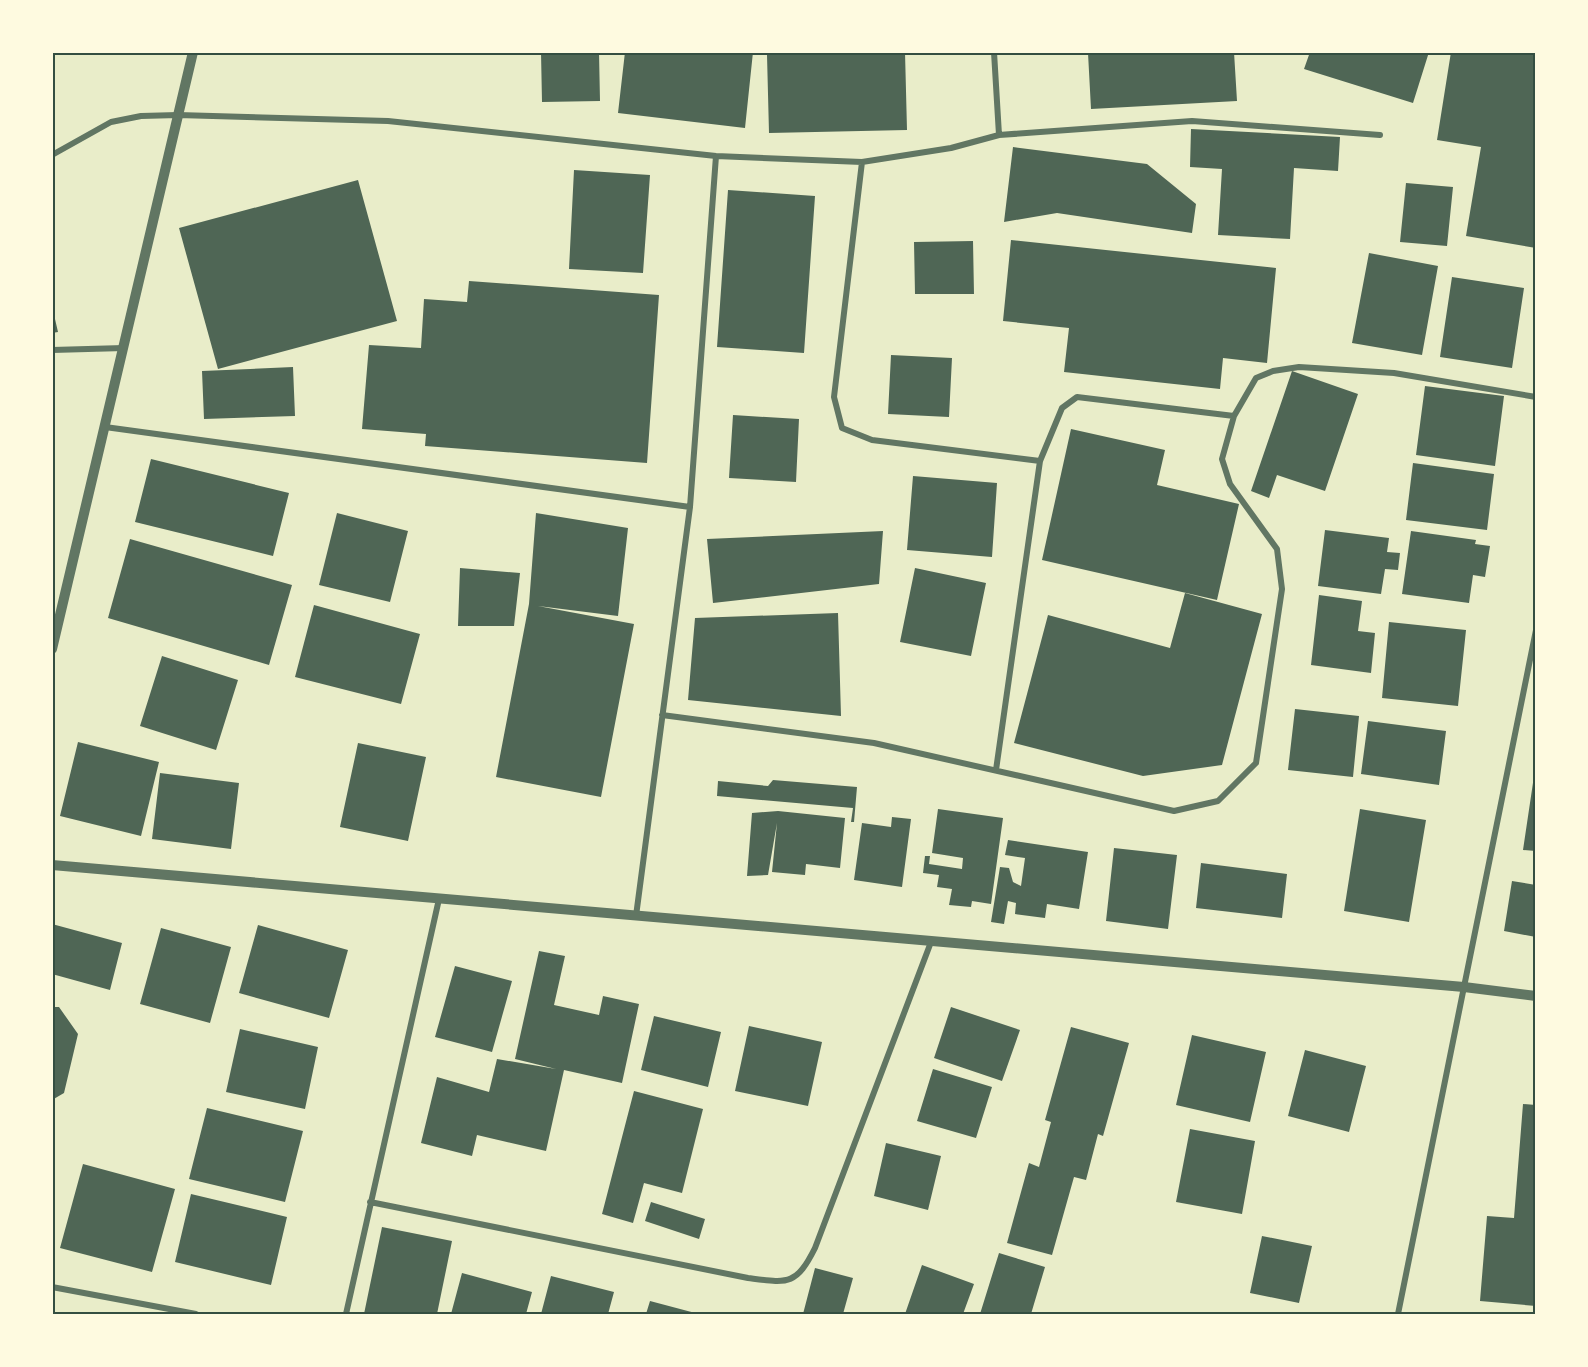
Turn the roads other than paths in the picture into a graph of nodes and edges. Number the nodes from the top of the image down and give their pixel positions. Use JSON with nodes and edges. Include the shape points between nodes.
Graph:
{"nodes":[{"id":1,"x":193,"y":52,"type":"edge"},
{"id":2,"x":994,"y":52,"type":"edge"},
{"id":3,"x":178,"y":115,"type":"junction"},
{"id":4,"x":999,"y":135,"type":"junction"},
{"id":5,"x":1380,"y":135,"type":"dead end"},
{"id":6,"x":52,"y":155,"type":"edge"},
{"id":7,"x":716,"y":156,"type":"junction"},
{"id":8,"x":862,"y":162,"type":"junction"},
{"id":9,"x":123,"y":348,"type":"junction"},
{"id":10,"x":52,"y":350,"type":"edge"},
{"id":11,"x":1536,"y":397,"type":"edge"},
{"id":12,"x":1234,"y":416,"type":"junction"},
{"id":13,"x":105,"y":427,"type":"junction"},
{"id":14,"x":1040,"y":461,"type":"junction"},
{"id":15,"x":690,"y":507,"type":"junction"},
{"id":16,"x":1536,"y":630,"type":"edge"},
{"id":17,"x":52,"y":649,"type":"edge"},
{"id":18,"x":662,"y":715,"type":"junction"},
{"id":19,"x":996,"y":770,"type":"junction"},
{"id":20,"x":52,"y":865,"type":"edge"},
{"id":21,"x":440,"y":899,"type":"junction"},
{"id":22,"x":636,"y":916,"type":"junction"},
{"id":23,"x":930,"y":942,"type":"junction"},
{"id":24,"x":1464,"y":987,"type":"junction"},
{"id":25,"x":1536,"y":996,"type":"edge"},
{"id":26,"x":370,"y":1202,"type":"junction"},
{"id":27,"x":52,"y":1287,"type":"edge"},
{"id":28,"x":196,"y":1314,"type":"edge"},
{"id":29,"x":346,"y":1314,"type":"edge"},
{"id":30,"x":1398,"y":1314,"type":"edge"}],
"edges":[{"from":1,"to":3,"type":"street"},
{"from":2,"to":4,"type":"street"},
{"from":3,"to":6,"type":"street","via":[[111,122]]},
{"from":3,"to":7,"type":"street","via":[[388,122]]},
{"from":3,"to":9,"type":"street"},
{"from":4,"to":5,"type":"street","via":[[1192,121]]},
{"from":4,"to":8,"type":"street","via":[[951,148]]},
{"from":7,"to":8,"type":"street"},
{"from":7,"to":15,"type":"street"},
{"from":8,"to":14,"type":"street","via":[[834,397],[842,428],[872,440]]},
{"from":9,"to":10,"type":"street"},
{"from":9,"to":13,"type":"street"},
{"from":11,"to":12,"type":"street","via":[[1394,373],[1299,367],[1256,378]]},
{"from":12,"to":14,"type":"street","via":[[1077,397],[1062,408]]},
{"from":12,"to":19,"type":"street","via":[[1222,459],[1230,484],[1277,549],[1282,589],[1256,763],[1218,801],[1174,811]]},
{"from":13,"to":15,"type":"street"},
{"from":13,"to":17,"type":"street"},
{"from":14,"to":19,"type":"street"},
{"from":15,"to":18,"type":"street"},
{"from":16,"to":24,"type":"street"},
{"from":18,"to":19,"type":"street","via":[[874,743]]},
{"from":18,"to":22,"type":"street"},
{"from":20,"to":21,"type":"street"},
{"from":21,"to":22,"type":"street"},
{"from":21,"to":26,"type":"street"},
{"from":22,"to":23,"type":"street"},
{"from":23,"to":24,"type":"street"},
{"from":23,"to":26,"type":"street","via":[[803,1273],[782,1282],[748,1278]]},
{"from":24,"to":25,"type":"street"},
{"from":24,"to":30,"type":"street"},
{"from":26,"to":29,"type":"street"},
{"from":27,"to":28,"type":"street"}]}
